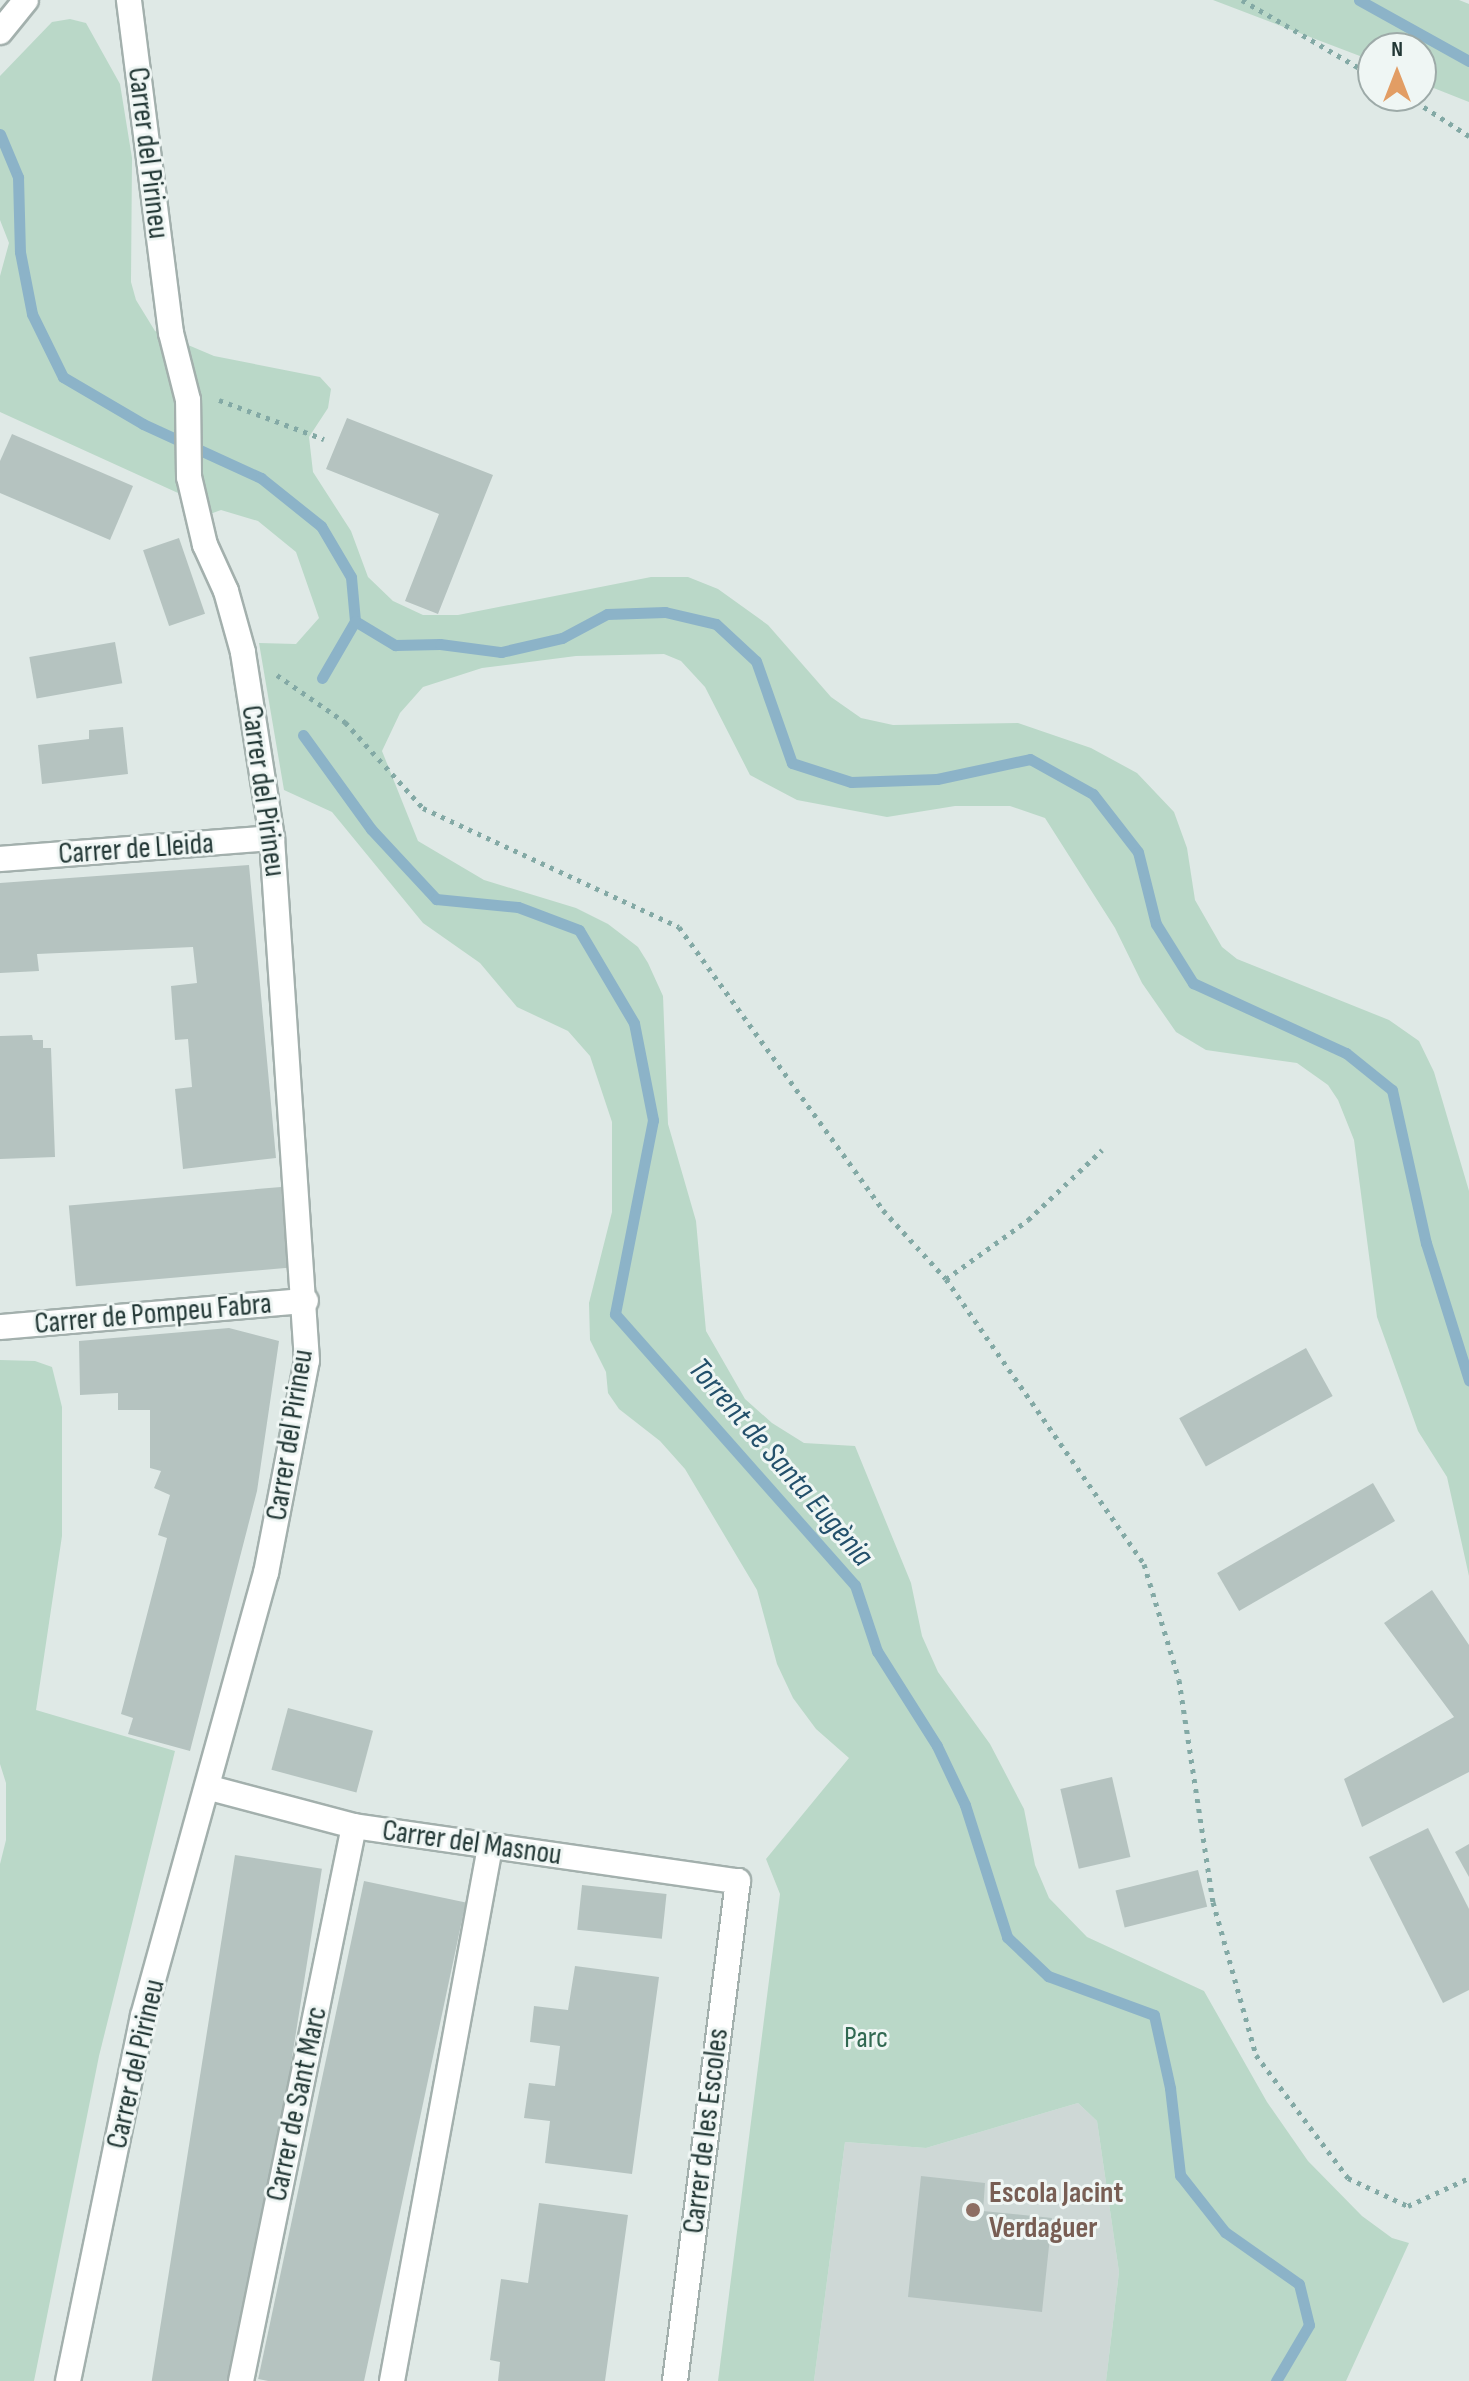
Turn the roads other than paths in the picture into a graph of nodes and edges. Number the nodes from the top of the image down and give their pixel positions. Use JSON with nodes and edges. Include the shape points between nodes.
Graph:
{"nodes":[{"id":1,"x":26,"y":0,"type":"edge"},
{"id":2,"x":129,"y":0,"type":"edge"},
{"id":3,"x":0,"y":32,"type":"edge"},
{"id":4,"x":272,"y":838,"type":"junction"},
{"id":5,"x":0,"y":859,"type":"edge"},
{"id":6,"x":306,"y":1301,"type":"junction"},
{"id":7,"x":0,"y":1327,"type":"edge"},
{"id":8,"x":210,"y":1788,"type":"junction"},
{"id":9,"x":354,"y":1826,"type":"junction"},
{"id":10,"x":490,"y":1847,"type":"junction"},
{"id":11,"x":738,"y":1881,"type":"joint"},
{"id":12,"x":68,"y":2381,"type":"edge"},
{"id":13,"x":241,"y":2381,"type":"edge"},
{"id":14,"x":392,"y":2381,"type":"edge"},
{"id":15,"x":675,"y":2381,"type":"edge"}],
"edges":[{"from":1,"to":3,"type":"street"},
{"from":2,"to":4,"type":"street","name":"Carrer del Pirineu","via":[[171,333],[186,390],[189,477],[205,545],[226,591],[243,652]]},
{"from":4,"to":5,"type":"street","name":"Carrer de Lleida"},
{"from":4,"to":6,"type":"street","name":"Carrer del Pirineu"},
{"from":6,"to":7,"type":"street","name":"Carrer de Pompeu Fabra"},
{"from":6,"to":8,"type":"street","name":"Carrer del Pirineu","via":[[307,1361],[269,1558]]},
{"from":8,"to":9,"type":"street","name":"Carrer del Masnou"},
{"from":8,"to":12,"type":"street","name":"Carrer del Pirineu","via":[[143,2016]]},
{"from":9,"to":10,"type":"street","name":"Carrer del Masnou"},
{"from":9,"to":13,"type":"street","name":"Carrer de Sant Marc"},
{"from":10,"to":11,"type":"street","name":"Carrer del Masnou"},
{"from":10,"to":14,"type":"street"},
{"from":11,"to":15,"type":"street","name":"Carrer de les Escoles"}]}
